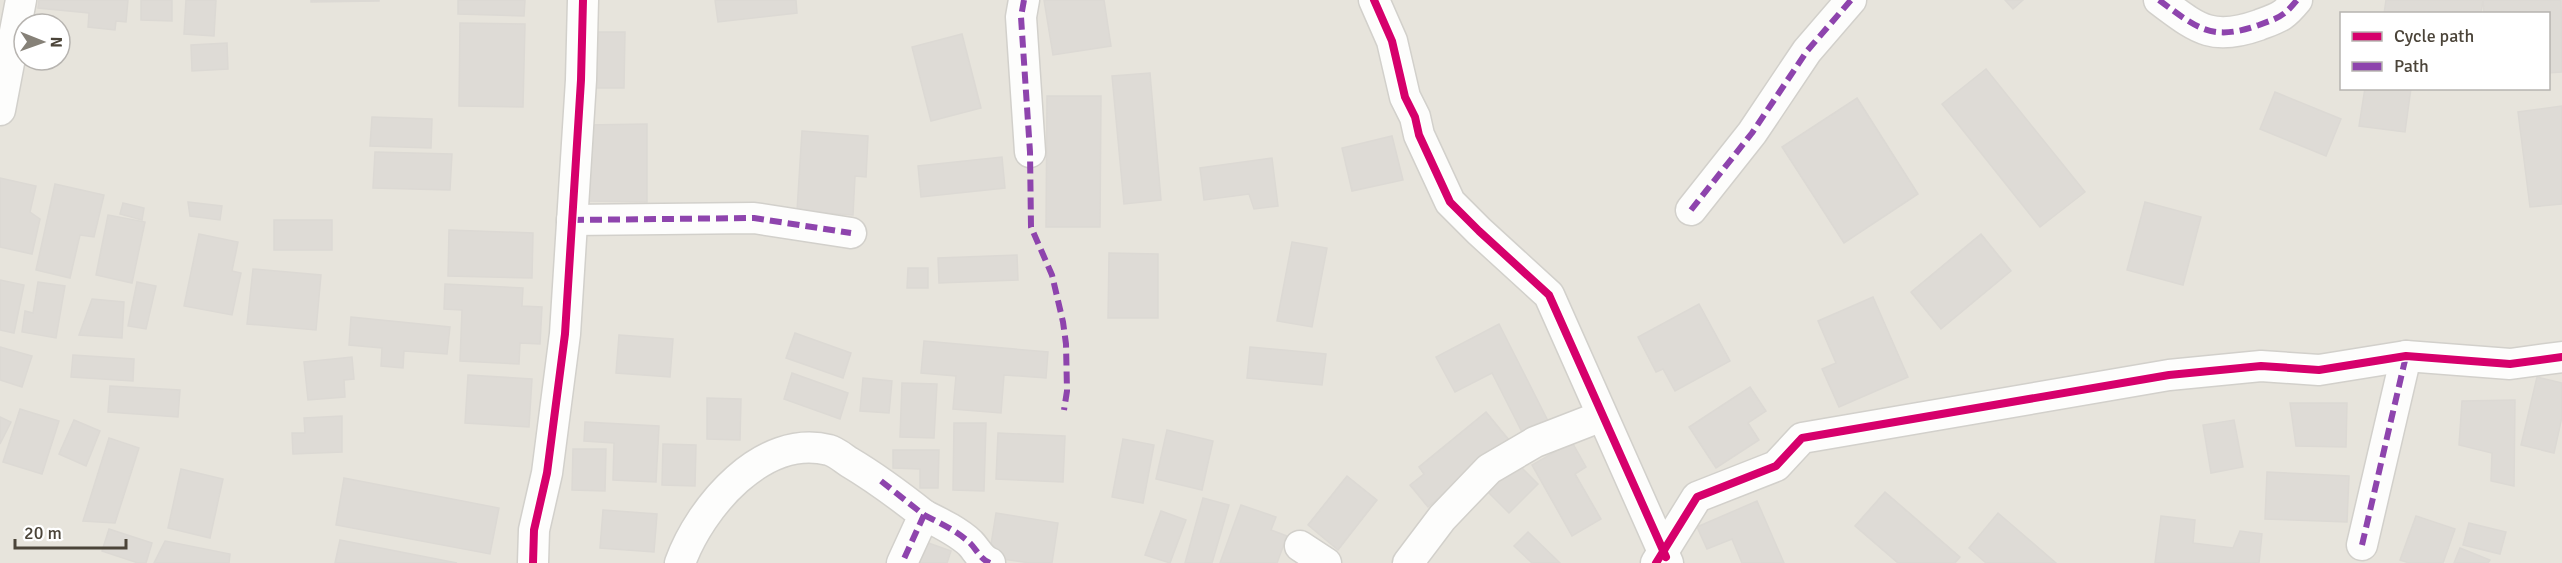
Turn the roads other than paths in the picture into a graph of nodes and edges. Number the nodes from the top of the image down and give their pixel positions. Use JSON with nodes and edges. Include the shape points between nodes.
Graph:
{"nodes":[{"id":1,"x":21,"y":0,"type":"edge"},
{"id":2,"x":583,"y":0,"type":"edge"},
{"id":3,"x":1024,"y":0,"type":"edge"},
{"id":4,"x":1374,"y":0,"type":"edge"},
{"id":5,"x":1851,"y":0,"type":"edge"},
{"id":6,"x":2159,"y":0,"type":"edge"},
{"id":7,"x":2297,"y":0,"type":"edge"},
{"id":8,"x":0,"y":110,"type":"edge"},
{"id":9,"x":1030,"y":152,"type":"dead end"},
{"id":10,"x":1691,"y":210,"type":"dead end"},
{"id":11,"x":572,"y":220,"type":"junction"},
{"id":12,"x":851,"y":233,"type":"dead end"},
{"id":13,"x":2406,"y":356,"type":"junction"},
{"id":14,"x":2562,"y":357,"type":"edge"},
{"id":15,"x":1602,"y":416,"type":"junction"},
{"id":16,"x":924,"y":515,"type":"junction"},
{"id":17,"x":2362,"y":544,"type":"dead end"},
{"id":18,"x":1300,"y":546,"type":"dead end"},
{"id":19,"x":1662,"y":559,"type":"edge"},
{"id":20,"x":533,"y":563,"type":"edge"},
{"id":21,"x":680,"y":563,"type":"edge"},
{"id":22,"x":902,"y":563,"type":"edge"},
{"id":23,"x":990,"y":563,"type":"edge"},
{"id":24,"x":1326,"y":563,"type":"edge"},
{"id":25,"x":1408,"y":563,"type":"edge"}],
"edges":[{"from":1,"to":8,"type":"street"},
{"from":2,"to":11,"type":"street"},
{"from":3,"to":9,"type":"street","via":[[1021,17]]},
{"from":4,"to":15,"type":"street","via":[[1392,41],[1405,98],[1450,202],[1549,295]]},
{"from":5,"to":10,"type":"street","via":[[1807,51],[1752,133]]},
{"from":6,"to":7,"type":"street","via":[[2208,31],[2235,33],[2284,16]]},
{"from":11,"to":12,"type":"street","via":[[754,218]]},
{"from":11,"to":20,"type":"street","via":[[565,334],[547,472],[534,530]]},
{"from":13,"to":14,"type":"street","via":[[2510,364]]},
{"from":13,"to":17,"type":"street"},
{"from":13,"to":19,"type":"street","via":[[2319,370],[2260,366],[2169,375],[1802,438],[1776,466],[1697,497]]},
{"from":15,"to":19,"type":"street"},
{"from":15,"to":25,"type":"street","via":[[1535,442],[1489,469],[1442,518]]},
{"from":16,"to":21,"type":"street","via":[[881,481],[830,450],[793,447],[750,467],[720,497]]},
{"from":16,"to":22,"type":"street"},
{"from":16,"to":23,"type":"street","via":[[951,529]]},
{"from":18,"to":24,"type":"street"}]}
